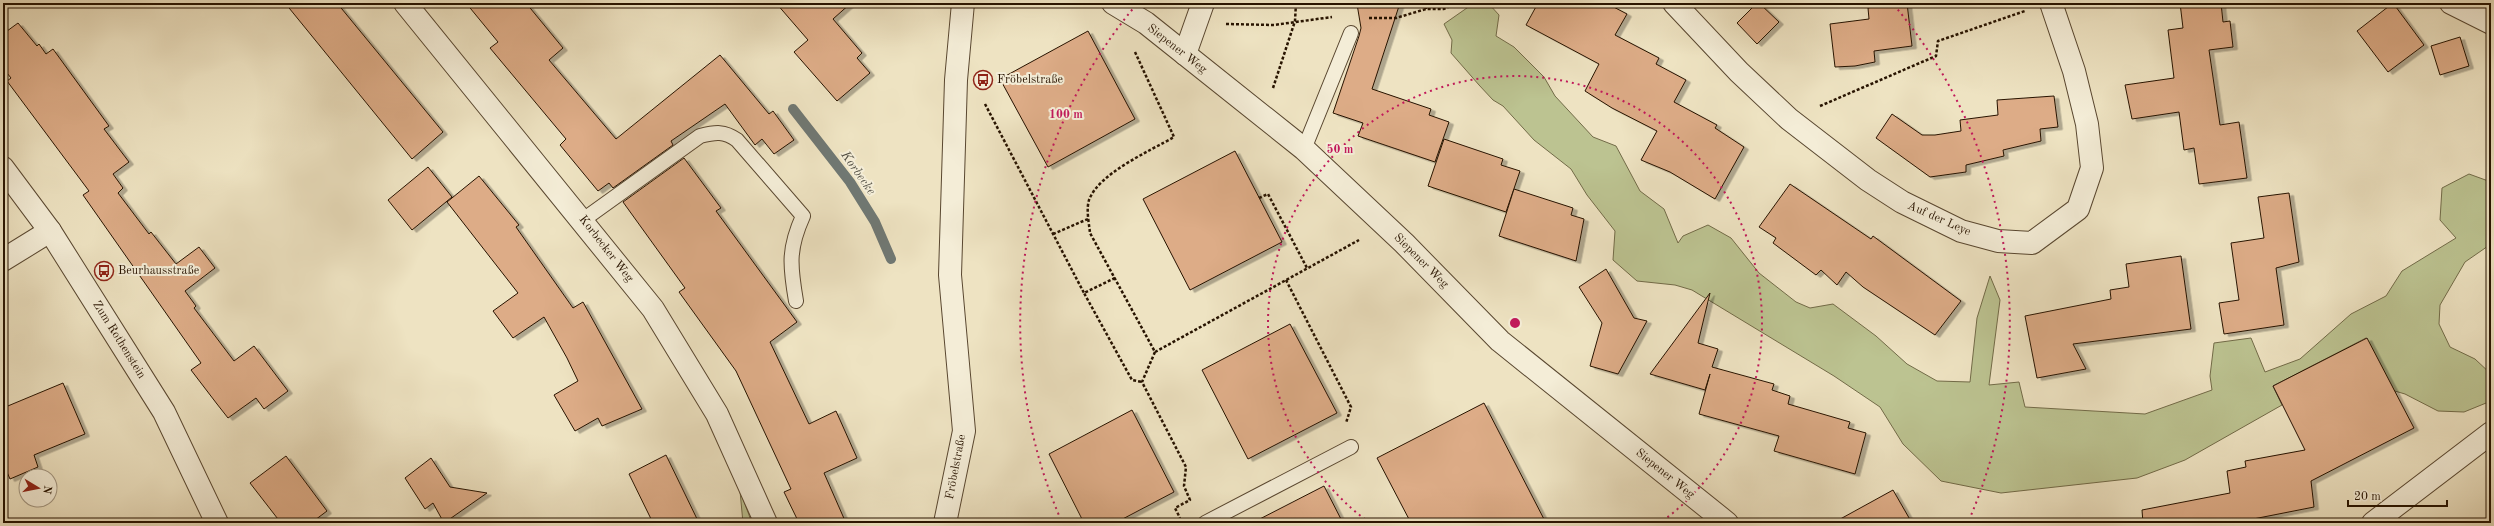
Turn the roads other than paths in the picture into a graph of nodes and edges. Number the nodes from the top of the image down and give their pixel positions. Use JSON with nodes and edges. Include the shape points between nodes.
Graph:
{"nodes":[{"id":1,"x":404,"y":3,"type":"edge"},
{"id":2,"x":963,"y":3,"type":"edge"},
{"id":3,"x":1113,"y":3,"type":"edge"},
{"id":4,"x":1674,"y":3,"type":"edge"},
{"id":5,"x":2051,"y":3,"type":"edge"},
{"id":6,"x":2451,"y":3,"type":"edge"},
{"id":7,"x":1200,"y":13,"type":"edge"},
{"id":8,"x":2491,"y":23,"type":"edge"},
{"id":9,"x":1351,"y":33,"type":"dead end"},
{"id":10,"x":1185,"y":54,"type":"junction"},
{"id":11,"x":1304,"y":149,"type":"junction"},
{"id":12,"x":3,"y":168,"type":"edge"},
{"id":13,"x":583,"y":220,"type":"junction"},
{"id":14,"x":50,"y":231,"type":"junction"},
{"id":15,"x":3,"y":260,"type":"edge"},
{"id":16,"x":796,"y":301,"type":"dead end"},
{"id":17,"x":2491,"y":434,"type":"edge"},
{"id":18,"x":1351,"y":447,"type":"road end"},
{"id":19,"x":217,"y":523,"type":"edge"},
{"id":20,"x":766,"y":523,"type":"edge"},
{"id":21,"x":945,"y":523,"type":"edge"},
{"id":22,"x":1205,"y":523,"type":"edge"},
{"id":23,"x":1727,"y":523,"type":"edge"},
{"id":24,"x":2373,"y":523,"type":"edge"}],
"edges":[{"from":1,"to":13,"type":"street","name":"Korbecker Weg"},
{"from":2,"to":21,"type":"street","name":"Fröbelstraße","via":[[954,125],[950,275],[964,431]]},
{"from":3,"to":10,"type":"street","name":"Siepener Weg","via":[[1146,23]]},
{"from":4,"to":5,"type":"street","name":"Auf der Leye","via":[[1739,72],[1789,119],[1868,180],[1902,202],[1961,232],[1998,241],[2032,243],[2078,209],[2092,168],[2087,124],[2074,71]]},
{"from":6,"to":8,"type":"street"},
{"from":7,"to":10,"type":"street"},
{"from":9,"to":11,"type":"lane"},
{"from":10,"to":11,"type":"street","name":"Siepener Weg"},
{"from":11,"to":23,"type":"street","name":"Siepener Weg","via":[[1404,243],[1500,341]]},
{"from":12,"to":14,"type":"street","name":"Zum Rothenstein"},
{"from":13,"to":16,"type":"lane","via":[[700,136],[715,132],[727,133],[737,140],[803,216],[793,239],[791,270]]},
{"from":13,"to":20,"type":"street","name":"Korbecker Weg","via":[[653,309],[717,414]]},
{"from":14,"to":15,"type":"street"},
{"from":14,"to":19,"type":"street","name":"Zum Rothenstein","via":[[164,412]]},
{"from":17,"to":24,"type":"street"},
{"from":18,"to":22,"type":"lane"}]}
